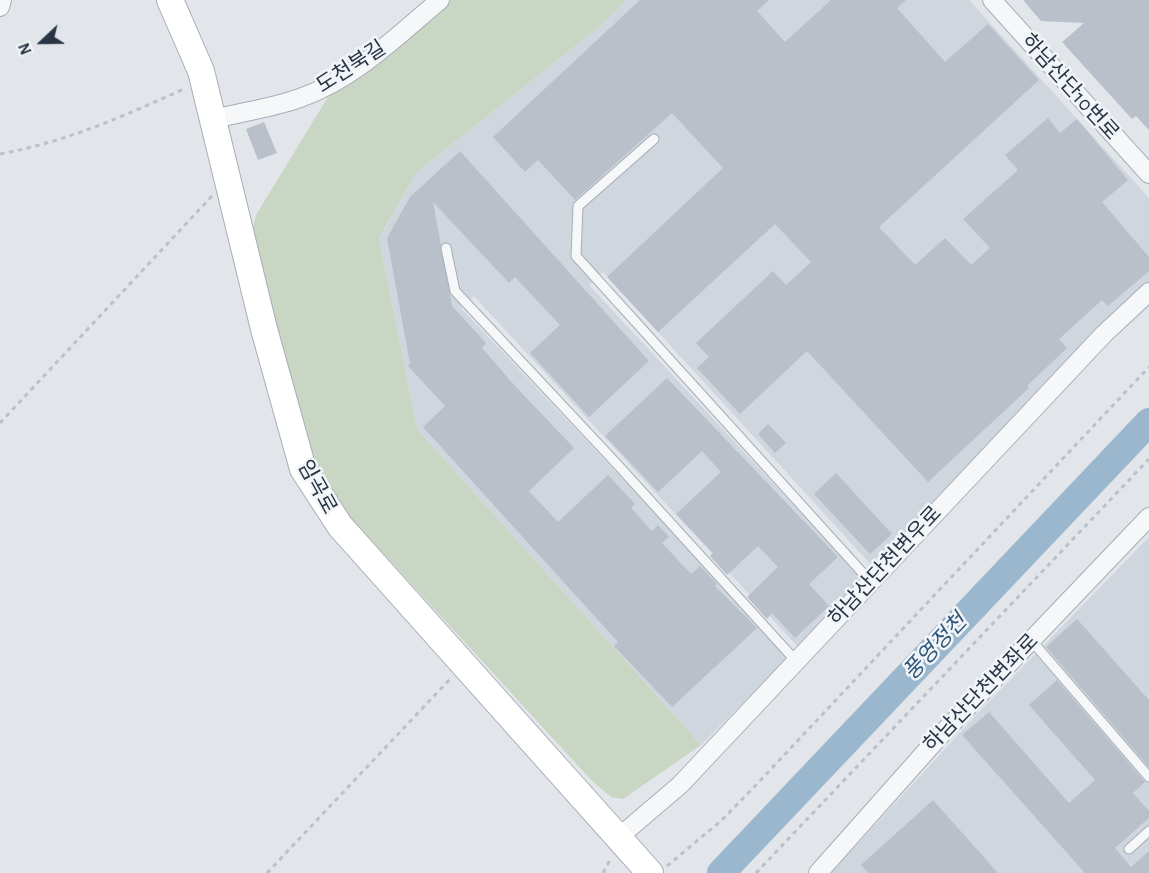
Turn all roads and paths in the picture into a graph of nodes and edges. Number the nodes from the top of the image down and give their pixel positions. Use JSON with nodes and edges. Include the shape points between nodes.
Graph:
{"nodes":[{"id":1,"x":2,"y":0,"type":"edge"},
{"id":2,"x":170,"y":0,"type":"edge"},
{"id":3,"x":440,"y":0,"type":"edge"},
{"id":4,"x":992,"y":0,"type":"edge"},
{"id":5,"x":0,"y":7,"type":"edge"},
{"id":6,"x":204,"y":81,"type":"junction"},
{"id":7,"x":214,"y":119,"type":"junction"},
{"id":8,"x":654,"y":139,"type":"dead end"},
{"id":9,"x":0,"y":154,"type":"edge"},
{"id":10,"x":1149,"y":174,"type":"edge"},
{"id":11,"x":227,"y":180,"type":"junction"},
{"id":12,"x":446,"y":248,"type":"dead end"},
{"id":13,"x":1149,"y":292,"type":"edge"},
{"id":14,"x":1149,"y":367,"type":"edge"},
{"id":15,"x":0,"y":423,"type":"edge"},
{"id":16,"x":1149,"y":459,"type":"edge"},
{"id":17,"x":1149,"y":517,"type":"edge"},
{"id":18,"x":870,"y":581,"type":"junction"},
{"id":19,"x":1031,"y":640,"type":"junction"},
{"id":20,"x":796,"y":661,"type":"junction"},
{"id":21,"x":465,"y":665,"type":"junction"},
{"id":22,"x":1149,"y":777,"type":"edge"},
{"id":23,"x":1149,"y":831,"type":"edge"},
{"id":24,"x":625,"y":846,"type":"junction"},
{"id":25,"x":1128,"y":849,"type":"dead end"},
{"id":26,"x":656,"y":872,"type":"edge"},
{"id":27,"x":267,"y":873,"type":"edge"},
{"id":28,"x":756,"y":873,"type":"edge"},
{"id":29,"x":818,"y":873,"type":"edge"}],
"edges":[{"from":1,"to":5,"type":"street"},
{"from":2,"to":6,"type":"main road","name":"임곡로"},
{"from":3,"to":7,"type":"street","name":"도천북길","via":[[369,60],[336,82],[299,98]]},
{"from":4,"to":10,"type":"street","name":"하남산단10번로"},
{"from":6,"to":7,"type":"main road","name":"임곡로"},
{"from":6,"to":9,"type":"path","via":[[93,130]]},
{"from":7,"to":11,"type":"main road","name":"임곡로"},
{"from":8,"to":18,"type":"lane","via":[[578,206],[576,256]]},
{"from":11,"to":15,"type":"path"},
{"from":11,"to":21,"type":"main road","name":"임곡로","via":[[303,469],[340,526]]},
{"from":12,"to":20,"type":"lane","via":[[455,291]]},
{"from":13,"to":18,"type":"street","name":"하남산단천변우로","via":[[1104,334]]},
{"from":14,"to":26,"type":"path","via":[[722,820]]},
{"from":16,"to":28,"type":"path"},
{"from":17,"to":19,"type":"street","name":"하남산단천변좌로"},
{"from":18,"to":20,"type":"street","name":"하남산단천변우로"},
{"from":19,"to":22,"type":"lane"},
{"from":19,"to":29,"type":"street","name":"하남산단천변좌로"},
{"from":20,"to":24,"type":"street","name":"하남산단천변우로"},
{"from":21,"to":24,"type":"main road","name":"임곡로"},
{"from":21,"to":27,"type":"path"},
{"from":23,"to":25,"type":"lane"},
{"from":24,"to":26,"type":"main road","name":"임곡로"}]}
